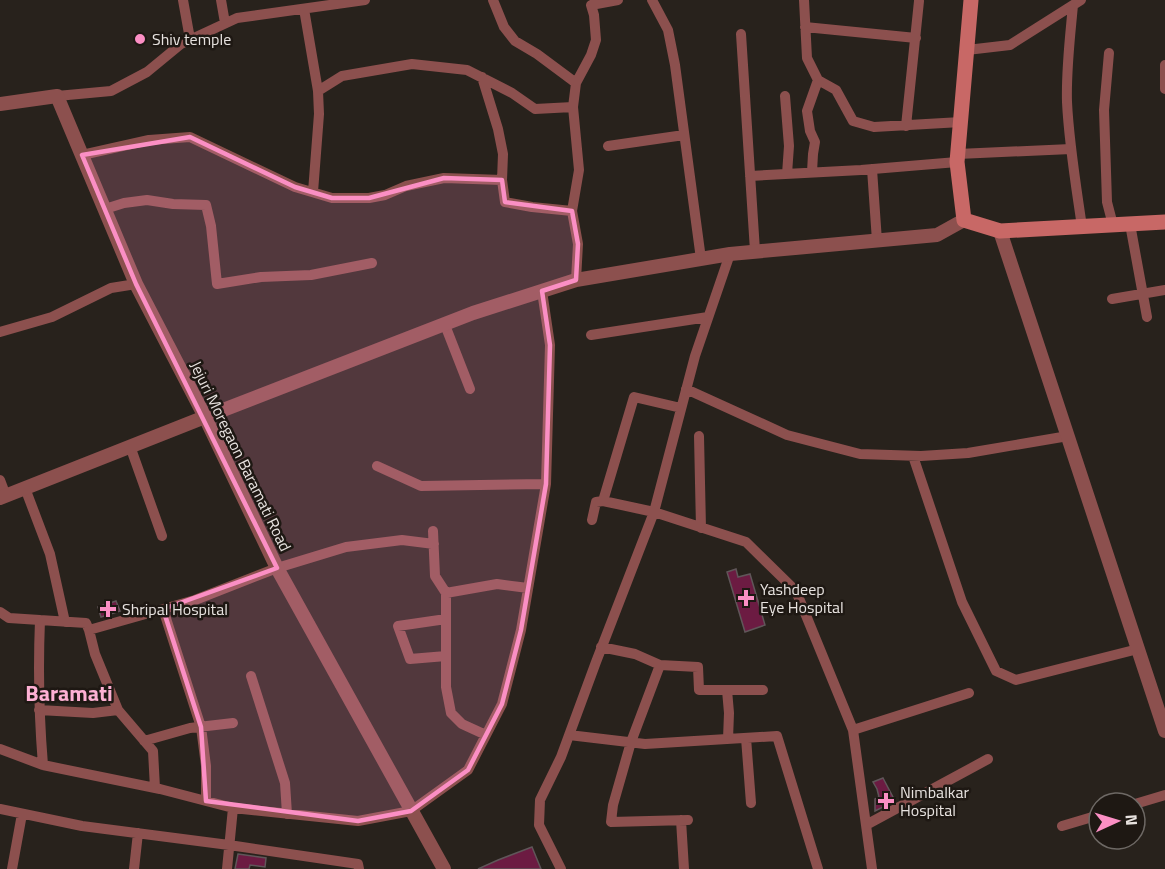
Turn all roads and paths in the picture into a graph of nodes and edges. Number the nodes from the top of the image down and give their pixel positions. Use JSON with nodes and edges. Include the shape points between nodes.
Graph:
{"nodes":[{"id":1,"x":183,"y":0,"type":"edge"},
{"id":2,"x":221,"y":0,"type":"edge"},
{"id":3,"x":276,"y":0,"type":"edge"},
{"id":4,"x":365,"y":0,"type":"edge"},
{"id":5,"x":493,"y":0,"type":"edge"},
{"id":6,"x":618,"y":0,"type":"edge"},
{"id":7,"x":652,"y":0,"type":"edge"},
{"id":8,"x":804,"y":0,"type":"edge"},
{"id":9,"x":971,"y":0,"type":"edge"},
{"id":10,"x":919,"y":1,"type":"edge"},
{"id":11,"x":1072,"y":3,"type":"edge"},
{"id":12,"x":304,"y":9,"type":"junction"},
{"id":13,"x":278,"y":13,"type":"junction"},
{"id":14,"x":225,"y":23,"type":"junction"},
{"id":15,"x":805,"y":27,"type":"junction"},
{"id":16,"x":741,"y":34,"type":"dead end"},
{"id":17,"x":916,"y":38,"type":"junction"},
{"id":18,"x":190,"y":39,"type":"junction"},
{"id":19,"x":967,"y":50,"type":"junction"},
{"id":20,"x":1109,"y":53,"type":"dead end"},
{"id":21,"x":1165,"y":65,"type":"edge"},
{"id":22,"x":482,"y":78,"type":"junction"},
{"id":23,"x":818,"y":80,"type":"junction"},
{"id":24,"x":576,"y":83,"type":"junction"},
{"id":25,"x":1165,"y":89,"type":"edge"},
{"id":26,"x":318,"y":91,"type":"junction"},
{"id":27,"x":57,"y":96,"type":"junction"},
{"id":28,"x":785,"y":96,"type":"dead end"},
{"id":29,"x":0,"y":104,"type":"edge"},
{"id":30,"x":573,"y":107,"type":"junction"},
{"id":31,"x":961,"y":122,"type":"junction"},
{"id":32,"x":906,"y":126,"type":"junction"},
{"id":33,"x":684,"y":135,"type":"junction"},
{"id":34,"x":608,"y":146,"type":"dead end"},
{"id":35,"x":1071,"y":149,"type":"junction"},
{"id":36,"x":82,"y":155,"type":"junction"},
{"id":37,"x":958,"y":158,"type":"junction"},
{"id":38,"x":872,"y":169,"type":"junction"},
{"id":39,"x":812,"y":172,"type":"junction"},
{"id":40,"x":787,"y":174,"type":"junction"},
{"id":41,"x":750,"y":176,"type":"junction"},
{"id":42,"x":502,"y":180,"type":"junction"},
{"id":43,"x":313,"y":192,"type":"junction"},
{"id":44,"x":105,"y":209,"type":"junction"},
{"id":45,"x":572,"y":211,"type":"junction"},
{"id":46,"x":964,"y":220,"type":"junction"},
{"id":47,"x":1165,"y":222,"type":"edge"},
{"id":48,"x":1130,"y":224,"type":"junction"},
{"id":49,"x":1113,"y":225,"type":"junction"},
{"id":50,"x":1082,"y":227,"type":"junction"},
{"id":51,"x":1000,"y":231,"type":"junction"},
{"id":52,"x":877,"y":241,"type":"junction"},
{"id":53,"x":755,"y":251,"type":"junction"},
{"id":54,"x":730,"y":254,"type":"junction"},
{"id":55,"x":701,"y":259,"type":"junction"},
{"id":56,"x":372,"y":263,"type":"dead end"},
{"id":57,"x":576,"y":280,"type":"junction"},
{"id":58,"x":136,"y":284,"type":"junction"},
{"id":59,"x":1165,"y":290,"type":"edge"},
{"id":60,"x":542,"y":291,"type":"junction"},
{"id":61,"x":1142,"y":294,"type":"junction"},
{"id":62,"x":1112,"y":299,"type":"dead end"},
{"id":63,"x":708,"y":317,"type":"junction"},
{"id":64,"x":1147,"y":317,"type":"dead end"},
{"id":65,"x":445,"y":325,"type":"junction"},
{"id":66,"x":0,"y":332,"type":"edge"},
{"id":67,"x":591,"y":335,"type":"dead end"},
{"id":68,"x":470,"y":389,"type":"dead end"},
{"id":69,"x":686,"y":389,"type":"junction"},
{"id":70,"x":681,"y":408,"type":"junction"},
{"id":71,"x":205,"y":417,"type":"junction"},
{"id":72,"x":699,"y":436,"type":"dead end"},
{"id":73,"x":1068,"y":436,"type":"junction"},
{"id":74,"x":130,"y":446,"type":"junction"},
{"id":75,"x":914,"y":456,"type":"junction"},
{"id":76,"x":377,"y":466,"type":"dead end"},
{"id":77,"x":0,"y":480,"type":"edge"},
{"id":78,"x":546,"y":484,"type":"junction"},
{"id":79,"x":25,"y":488,"type":"junction"},
{"id":80,"x":3,"y":497,"type":"edge"},
{"id":81,"x":603,"y":501,"type":"junction"},
{"id":82,"x":654,"y":512,"type":"junction"},
{"id":83,"x":592,"y":520,"type":"dead end"},
{"id":84,"x":701,"y":528,"type":"junction"},
{"id":85,"x":433,"y":531,"type":"dead end"},
{"id":86,"x":162,"y":536,"type":"dead end"},
{"id":87,"x":434,"y":544,"type":"junction"},
{"id":88,"x":278,"y":568,"type":"junction"},
{"id":89,"x":528,"y":588,"type":"junction"},
{"id":90,"x":446,"y":593,"type":"junction"},
{"id":91,"x":163,"y":609,"type":"junction"},
{"id":92,"x":0,"y":612,"type":"edge"},
{"id":93,"x":40,"y":620,"type":"junction"},
{"id":94,"x":446,"y":620,"type":"junction"},
{"id":95,"x":65,"y":622,"type":"junction"},
{"id":96,"x":89,"y":630,"type":"junction"},
{"id":97,"x":602,"y":647,"type":"junction"},
{"id":98,"x":1138,"y":650,"type":"junction"},
{"id":99,"x":446,"y":656,"type":"junction"},
{"id":100,"x":660,"y":665,"type":"junction"},
{"id":101,"x":251,"y":676,"type":"dead end"},
{"id":102,"x":727,"y":690,"type":"junction"},
{"id":103,"x":763,"y":690,"type":"dead end"},
{"id":104,"x":969,"y":693,"type":"dead end"},
{"id":105,"x":39,"y":710,"type":"junction"},
{"id":106,"x":118,"y":710,"type":"junction"},
{"id":107,"x":233,"y":723,"type":"dead end"},
{"id":108,"x":201,"y":727,"type":"junction"},
{"id":109,"x":853,"y":730,"type":"junction"},
{"id":110,"x":1165,"y":730,"type":"edge"},
{"id":111,"x":486,"y":735,"type":"junction"},
{"id":112,"x":569,"y":735,"type":"junction"},
{"id":113,"x":746,"y":738,"type":"junction"},
{"id":114,"x":729,"y":739,"type":"junction"},
{"id":115,"x":144,"y":741,"type":"junction"},
{"id":116,"x":631,"y":742,"type":"junction"},
{"id":117,"x":0,"y":749,"type":"edge"},
{"id":118,"x":988,"y":759,"type":"dead end"},
{"id":119,"x":43,"y":765,"type":"junction"},
{"id":120,"x":155,"y":789,"type":"junction"},
{"id":121,"x":1165,"y":795,"type":"edge"},
{"id":122,"x":1147,"y":800,"type":"edge"},
{"id":123,"x":206,"y":801,"type":"junction"},
{"id":124,"x":751,"y":802,"type":"dead end"},
{"id":125,"x":233,"y":808,"type":"junction"},
{"id":126,"x":0,"y":809,"type":"edge"},
{"id":127,"x":411,"y":812,"type":"junction"},
{"id":128,"x":22,"y":814,"type":"junction"},
{"id":129,"x":287,"y":814,"type":"junction"},
{"id":130,"x":1087,"y":819,"type":"edge"},
{"id":131,"x":867,"y":825,"type":"junction"},
{"id":132,"x":1062,"y":826,"type":"dead end"},
{"id":133,"x":138,"y":833,"type":"junction"},
{"id":134,"x":229,"y":845,"type":"junction"},
{"id":135,"x":12,"y":869,"type":"edge"},
{"id":136,"x":134,"y":869,"type":"edge"},
{"id":137,"x":227,"y":869,"type":"edge"},
{"id":138,"x":359,"y":869,"type":"edge"},
{"id":139,"x":444,"y":869,"type":"edge"},
{"id":140,"x":561,"y":869,"type":"edge"},
{"id":141,"x":684,"y":869,"type":"edge"},
{"id":142,"x":818,"y":869,"type":"edge"},
{"id":143,"x":872,"y":869,"type":"edge"}],
"edges":[{"from":1,"to":18,"type":"street"},
{"from":2,"to":14,"type":"street"},
{"from":3,"to":13,"type":"street"},
{"from":4,"to":12,"type":"street"},
{"from":5,"to":24,"type":"street","via":[[504,27],[515,41]]},
{"from":6,"to":24,"type":"street","via":[[591,5],[596,40]]},
{"from":7,"to":33,"type":"street","via":[[668,30]]},
{"from":8,"to":15,"type":"street"},
{"from":9,"to":19,"type":"main road"},
{"from":10,"to":17,"type":"street"},
{"from":11,"to":19,"type":"street","via":[[1010,45]]},
{"from":11,"to":35,"type":"street","via":[[1067,61]]},
{"from":12,"to":13,"type":"street"},
{"from":12,"to":26,"type":"street"},
{"from":13,"to":14,"type":"street"},
{"from":14,"to":18,"type":"street"},
{"from":15,"to":17,"type":"street"},
{"from":15,"to":23,"type":"street","via":[[807,58]]},
{"from":16,"to":41,"type":"street"},
{"from":17,"to":32,"type":"street"},
{"from":18,"to":27,"type":"street","via":[[147,72],[111,91]]},
{"from":19,"to":31,"type":"main road"},
{"from":20,"to":49,"type":"street","via":[[1104,110],[1107,202]]},
{"from":21,"to":25,"type":"street"},
{"from":22,"to":26,"type":"street","via":[[468,70],[412,64],[342,76]]},
{"from":22,"to":30,"type":"street","via":[[535,108]]},
{"from":22,"to":42,"type":"street","via":[[503,154]]},
{"from":23,"to":32,"type":"street","via":[[836,90],[853,121],[874,127]]},
{"from":23,"to":39,"type":"street","via":[[807,111],[815,142]]},
{"from":24,"to":30,"type":"street"},
{"from":26,"to":43,"type":"street"},
{"from":27,"to":29,"type":"street"},
{"from":27,"to":36,"type":"street","name":"Jejuri Moregaon Baramati Road"},
{"from":28,"to":40,"type":"street"},
{"from":30,"to":45,"type":"street","via":[[579,170]]},
{"from":31,"to":32,"type":"street"},
{"from":31,"to":37,"type":"main road"},
{"from":33,"to":34,"type":"street"},
{"from":33,"to":55,"type":"street"},
{"from":35,"to":37,"type":"street"},
{"from":35,"to":50,"type":"street"},
{"from":36,"to":43,"type":"street","via":[[190,136]]},
{"from":36,"to":44,"type":"street","name":"Jejuri Moregaon Baramati Road"},
{"from":37,"to":38,"type":"street"},
{"from":37,"to":46,"type":"main road"},
{"from":38,"to":39,"type":"street"},
{"from":38,"to":52,"type":"street"},
{"from":39,"to":40,"type":"street"},
{"from":40,"to":41,"type":"street"},
{"from":41,"to":53,"type":"street"},
{"from":42,"to":43,"type":"street","via":[[444,178],[369,198],[332,198]]},
{"from":42,"to":45,"type":"street","via":[[505,202]]},
{"from":44,"to":56,"type":"street","via":[[147,200],[206,205],[212,226],[217,284]]},
{"from":44,"to":58,"type":"street","name":"Jejuri Moregaon Baramati Road"},
{"from":45,"to":57,"type":"street","via":[[578,244]]},
{"from":46,"to":51,"type":"main road"},
{"from":46,"to":52,"type":"street","via":[[938,236]]},
{"from":47,"to":48,"type":"main road"},
{"from":48,"to":49,"type":"main road"},
{"from":48,"to":61,"type":"street"},
{"from":49,"to":50,"type":"main road"},
{"from":50,"to":51,"type":"main road"},
{"from":51,"to":73,"type":"street"},
{"from":52,"to":53,"type":"street"},
{"from":53,"to":54,"type":"street"},
{"from":54,"to":55,"type":"street"},
{"from":54,"to":63,"type":"street"},
{"from":55,"to":57,"type":"street"},
{"from":57,"to":60,"type":"street"},
{"from":58,"to":66,"type":"street","via":[[111,288],[52,317]]},
{"from":58,"to":71,"type":"street","name":"Jejuri Moregaon Baramati Road"},
{"from":59,"to":61,"type":"street"},
{"from":60,"to":65,"type":"street"},
{"from":60,"to":78,"type":"street","via":[[550,345]]},
{"from":61,"to":62,"type":"street"},
{"from":61,"to":64,"type":"street"},
{"from":63,"to":67,"type":"street"},
{"from":63,"to":69,"type":"street"},
{"from":65,"to":68,"type":"street"},
{"from":65,"to":71,"type":"street"},
{"from":69,"to":70,"type":"street"},
{"from":69,"to":75,"type":"street","via":[[787,435],[860,454]]},
{"from":70,"to":81,"type":"street","via":[[634,398]]},
{"from":70,"to":82,"type":"street"},
{"from":71,"to":74,"type":"street"},
{"from":71,"to":88,"type":"street","name":"Jejuri Moregaon Baramati Road"},
{"from":72,"to":84,"type":"street"},
{"from":73,"to":75,"type":"street","via":[[968,453]]},
{"from":73,"to":98,"type":"street"},
{"from":74,"to":79,"type":"street"},
{"from":74,"to":86,"type":"street"},
{"from":75,"to":98,"type":"street","via":[[962,602],[996,671],[1016,680]]},
{"from":76,"to":78,"type":"street","via":[[421,486]]},
{"from":77,"to":80,"type":"street"},
{"from":78,"to":89,"type":"street"},
{"from":79,"to":80,"type":"street"},
{"from":79,"to":95,"type":"street","via":[[50,554]]},
{"from":81,"to":82,"type":"street"},
{"from":81,"to":83,"type":"street","via":[[596,502]]},
{"from":82,"to":84,"type":"street"},
{"from":82,"to":97,"type":"street"},
{"from":84,"to":109,"type":"street","via":[[746,542],[796,591]]},
{"from":85,"to":87,"type":"street"},
{"from":87,"to":88,"type":"street","via":[[402,540],[346,547]]},
{"from":87,"to":90,"type":"street","via":[[435,576]]},
{"from":88,"to":91,"type":"street"},
{"from":88,"to":127,"type":"street","name":"Jejuri Moregaon Baramati Road"},
{"from":89,"to":90,"type":"street","via":[[497,584]]},
{"from":89,"to":111,"type":"street","via":[[502,704]]},
{"from":90,"to":94,"type":"street"},
{"from":91,"to":96,"type":"street"},
{"from":91,"to":108,"type":"street"},
{"from":92,"to":93,"type":"street","via":[[9,618]]},
{"from":93,"to":95,"type":"street"},
{"from":93,"to":105,"type":"street"},
{"from":94,"to":99,"type":"street"},
{"from":94,"to":99,"type":"street","via":[[398,626],[410,659]]},
{"from":95,"to":96,"type":"street","via":[[86,623]]},
{"from":96,"to":106,"type":"street"},
{"from":97,"to":100,"type":"street","via":[[635,654]]},
{"from":97,"to":112,"type":"street"},
{"from":98,"to":110,"type":"street"},
{"from":99,"to":111,"type":"street","via":[[451,713],[462,724]]},
{"from":100,"to":102,"type":"street","via":[[698,667],[699,690]]},
{"from":100,"to":116,"type":"street"},
{"from":101,"to":129,"type":"street","via":[[285,783]]},
{"from":102,"to":103,"type":"street"},
{"from":102,"to":114,"type":"street"},
{"from":104,"to":109,"type":"street"},
{"from":105,"to":106,"type":"street"},
{"from":105,"to":119,"type":"street"},
{"from":106,"to":115,"type":"street"},
{"from":107,"to":108,"type":"street"},
{"from":108,"to":115,"type":"street"},
{"from":108,"to":123,"type":"street"},
{"from":109,"to":131,"type":"street"},
{"from":111,"to":127,"type":"street","via":[[468,770]]},
{"from":112,"to":116,"type":"street"},
{"from":112,"to":140,"type":"street","via":[[540,800],[539,825]]},
{"from":113,"to":114,"type":"street"},
{"from":113,"to":124,"type":"street"},
{"from":113,"to":142,"type":"street","via":[[777,736]]},
{"from":114,"to":116,"type":"street"},
{"from":115,"to":120,"type":"street","via":[[153,751]]},
{"from":116,"to":141,"type":"street","via":[[611,822],[684,820]]},
{"from":117,"to":119,"type":"street"},
{"from":118,"to":131,"type":"street"},
{"from":119,"to":120,"type":"street"},
{"from":120,"to":123,"type":"street"},
{"from":121,"to":122,"type":"street"},
{"from":123,"to":125,"type":"street"},
{"from":125,"to":129,"type":"street"},
{"from":125,"to":134,"type":"street"},
{"from":126,"to":128,"type":"street"},
{"from":127,"to":129,"type":"street","via":[[358,821]]},
{"from":127,"to":139,"type":"street","name":"Jejuri Moregaon Baramati Road"},
{"from":128,"to":133,"type":"street"},
{"from":128,"to":135,"type":"street"},
{"from":130,"to":132,"type":"street"},
{"from":131,"to":143,"type":"street"},
{"from":133,"to":134,"type":"street"},
{"from":133,"to":136,"type":"street"},
{"from":134,"to":137,"type":"street"},
{"from":134,"to":138,"type":"street","via":[[358,864]]}]}
